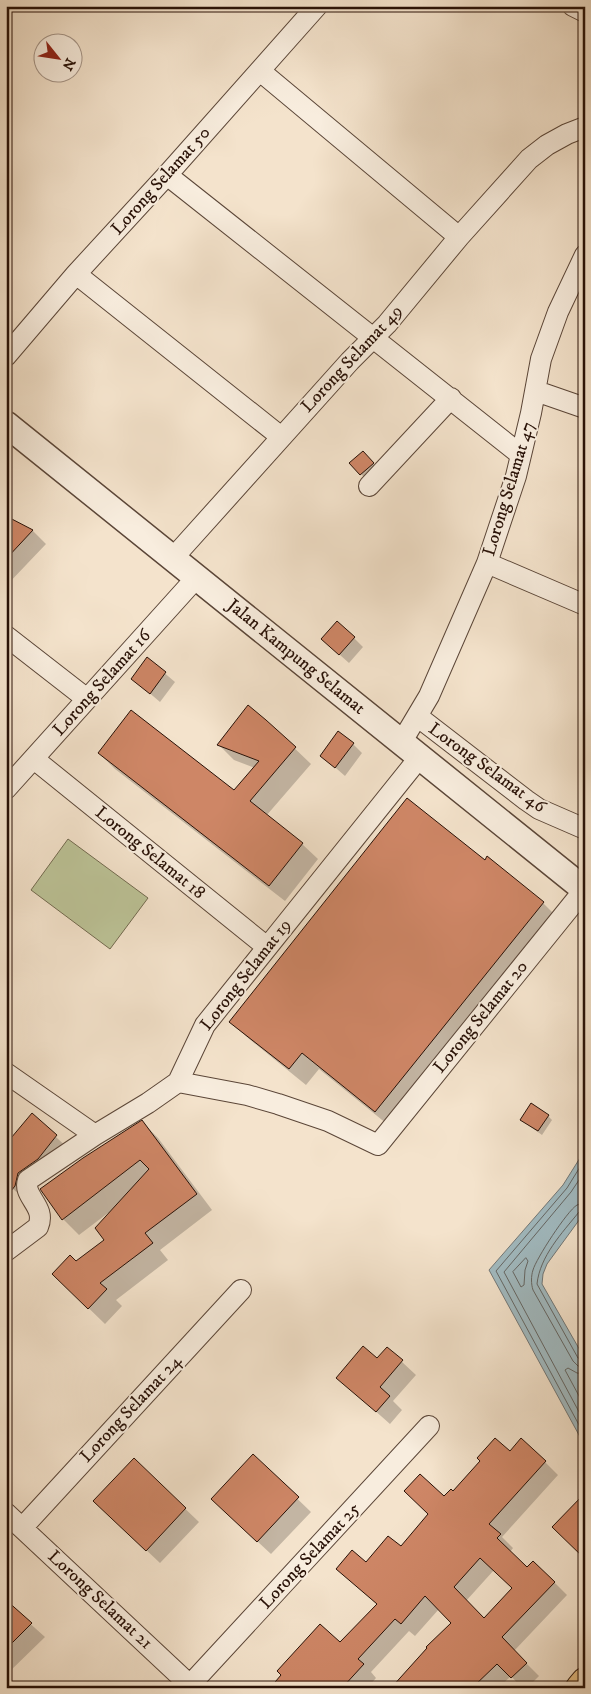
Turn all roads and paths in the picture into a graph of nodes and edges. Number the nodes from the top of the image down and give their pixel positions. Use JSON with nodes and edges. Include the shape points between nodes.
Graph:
{"nodes":[{"id":1,"x":317,"y":6,"type":"edge"},
{"id":2,"x":573,"y":6,"type":"edge"},
{"id":3,"x":585,"y":12,"type":"edge"},
{"id":4,"x":260,"y":71,"type":"junction"},
{"id":5,"x":585,"y":127,"type":"edge"},
{"id":6,"x":167,"y":175,"type":"junction"},
{"id":7,"x":459,"y":238,"type":"junction"},
{"id":8,"x":585,"y":255,"type":"edge"},
{"id":9,"x":76,"y":274,"type":"junction"},
{"id":10,"x":374,"y":337,"type":"junction"},
{"id":11,"x":6,"y":356,"type":"edge"},
{"id":12,"x":536,"y":391,"type":"junction"},
{"id":13,"x":451,"y":398,"type":"junction"},
{"id":14,"x":585,"y":408,"type":"edge"},
{"id":15,"x":6,"y":424,"type":"edge"},
{"id":16,"x":280,"y":436,"type":"junction"},
{"id":17,"x":522,"y":455,"type":"junction"},
{"id":18,"x":370,"y":486,"type":"dead end"},
{"id":19,"x":173,"y":558,"type":"junction"},
{"id":20,"x":487,"y":563,"type":"junction"},
{"id":21,"x":197,"y":577,"type":"junction"},
{"id":22,"x":585,"y":605,"type":"edge"},
{"id":23,"x":6,"y":636,"type":"edge"},
{"id":24,"x":87,"y":699,"type":"junction"},
{"id":25,"x":417,"y":716,"type":"junction"},
{"id":26,"x":410,"y":750,"type":"junction"},
{"id":27,"x":34,"y":759,"type":"junction"},
{"id":28,"x":6,"y":789,"type":"edge"},
{"id":29,"x":585,"y":829,"type":"edge"},
{"id":30,"x":584,"y":890,"type":"edge"},
{"id":31,"x":266,"y":947,"type":"junction"},
{"id":32,"x":6,"y":1073,"type":"edge"},
{"id":33,"x":178,"y":1082,"type":"junction"},
{"id":34,"x":95,"y":1135,"type":"junction"},
{"id":35,"x":6,"y":1250,"type":"edge"},
{"id":36,"x":240,"y":1290,"type":"dead end"},
{"id":37,"x":429,"y":1426,"type":"dead end"},
{"id":38,"x":6,"y":1513,"type":"edge"},
{"id":39,"x":22,"y":1528,"type":"junction"},
{"id":40,"x":585,"y":1682,"type":"edge"},
{"id":41,"x":192,"y":1686,"type":"edge"},
{"id":42,"x":580,"y":1688,"type":"edge"}],
"edges":[{"from":1,"to":4,"type":"street","name":"Lorong Selamat 50"},
{"from":2,"to":3,"type":"street"},
{"from":4,"to":6,"type":"street","name":"Lorong Selamat 50"},
{"from":4,"to":7,"type":"street"},
{"from":5,"to":7,"type":"street","name":"Lorong Selamat 49","via":[[567,134],[528,160]]},
{"from":6,"to":9,"type":"street","name":"Lorong Selamat 50"},
{"from":6,"to":10,"type":"street"},
{"from":7,"to":10,"type":"street","name":"Lorong Selamat 49"},
{"from":8,"to":12,"type":"street","name":"Lorong Selamat 47","via":[[558,312],[541,359]]},
{"from":9,"to":11,"type":"street","name":"Lorong Selamat 50"},
{"from":9,"to":16,"type":"street"},
{"from":10,"to":13,"type":"street"},
{"from":10,"to":16,"type":"street","name":"Lorong Selamat 49"},
{"from":12,"to":14,"type":"street"},
{"from":12,"to":17,"type":"street","name":"Lorong Selamat 47"},
{"from":13,"to":17,"type":"street"},
{"from":13,"to":18,"type":"street"},
{"from":15,"to":19,"type":"street","name":"Jalan Kampung Selamat"},
{"from":16,"to":19,"type":"street","name":"Lorong Selamat 49"},
{"from":17,"to":20,"type":"street","name":"Lorong Selamat 47"},
{"from":19,"to":21,"type":"street","name":"Jalan Kampung Selamat"},
{"from":20,"to":22,"type":"street"},
{"from":20,"to":25,"type":"street","name":"Lorong Selamat 47","via":[[429,696]]},
{"from":21,"to":24,"type":"street","name":"Lorong Selamat 16"},
{"from":21,"to":26,"type":"street","name":"Jalan Kampung Selamat"},
{"from":23,"to":24,"type":"street"},
{"from":24,"to":27,"type":"street","name":"Lorong Selamat 16"},
{"from":25,"to":26,"type":"street","name":"Lorong Selamat 47"},
{"from":25,"to":29,"type":"street","name":"Lorong Selamat 46","via":[[532,804]]},
{"from":26,"to":30,"type":"street","name":"Jalan Kampung Selamat"},
{"from":26,"to":31,"type":"street","name":"Lorong Selamat 19"},
{"from":27,"to":28,"type":"street","name":"Lorong Selamat 16"},
{"from":27,"to":31,"type":"street","name":"Lorong Selamat 18"},
{"from":30,"to":33,"type":"street","name":"Lorong Selamat 20","via":[[378,1145],[328,1121],[278,1104]]},
{"from":31,"to":33,"type":"street","name":"Lorong Selamat 19","via":[[205,1024]]},
{"from":32,"to":34,"type":"street"},
{"from":33,"to":34,"type":"street"},
{"from":34,"to":35,"type":"street","via":[[28,1180],[27,1188],[41,1216],[40,1222],[38,1227]]},
{"from":36,"to":39,"type":"street","name":"Lorong Selamat 24"},
{"from":37,"to":41,"type":"street","name":"Lorong Selamat 25"},
{"from":38,"to":39,"type":"street","name":"Lorong Selamat 21"},
{"from":39,"to":41,"type":"street","name":"Lorong Selamat 21"},
{"from":40,"to":42,"type":"main road"}]}
